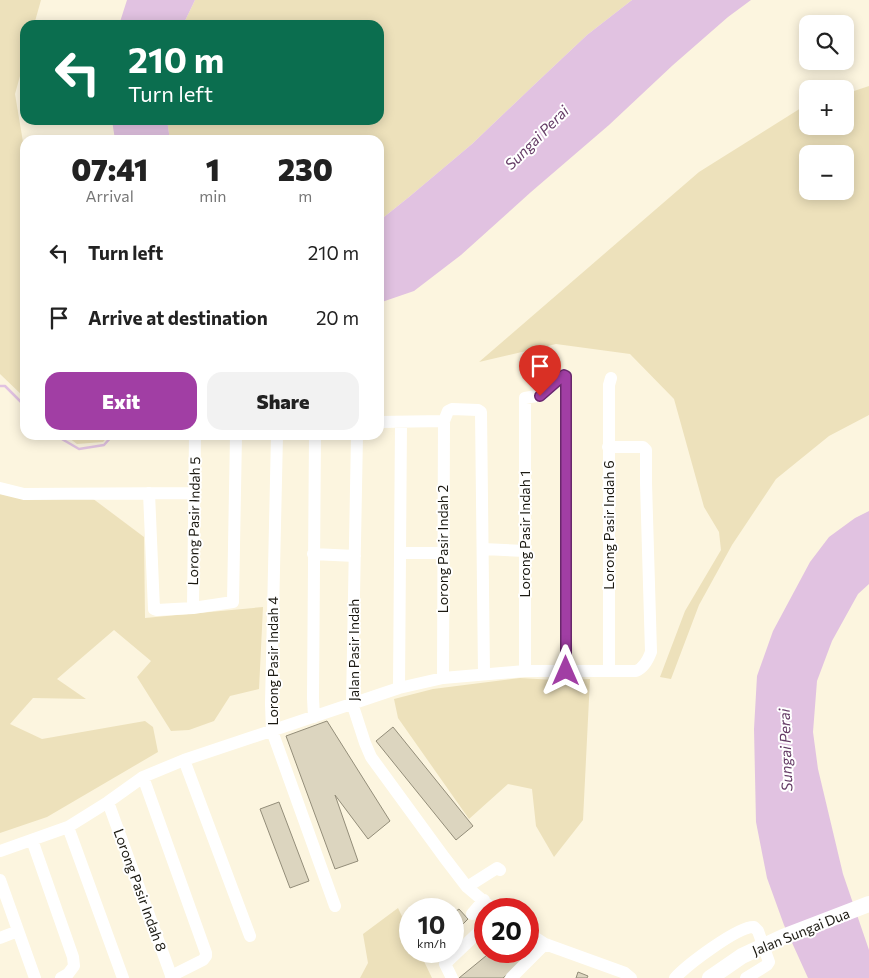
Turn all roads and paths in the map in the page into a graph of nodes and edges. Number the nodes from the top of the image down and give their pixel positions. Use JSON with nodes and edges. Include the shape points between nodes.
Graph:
{"nodes":[{"id":1,"x":611,"y":378,"type":"dead end"},
{"id":2,"x":444,"y":421,"type":"junction"},
{"id":3,"x":384,"y":422,"type":"edge"},
{"id":4,"x":401,"y":422,"type":"junction"},
{"id":5,"x":195,"y":440,"type":"edge"},
{"id":6,"x":236,"y":440,"type":"edge"},
{"id":7,"x":277,"y":440,"type":"edge"},
{"id":8,"x":315,"y":440,"type":"edge"},
{"id":9,"x":358,"y":440,"type":"edge"},
{"id":10,"x":608,"y":446,"type":"junction"},
{"id":11,"x":0,"y":488,"type":"edge"},
{"id":12,"x":149,"y":493,"type":"junction"},
{"id":13,"x":194,"y":493,"type":"junction"},
{"id":14,"x":483,"y":549,"type":"junction"},
{"id":15,"x":525,"y":551,"type":"junction"},
{"id":16,"x":400,"y":552,"type":"junction"},
{"id":17,"x":443,"y":553,"type":"junction"},
{"id":18,"x":313,"y":554,"type":"junction"},
{"id":19,"x":355,"y":556,"type":"junction"},
{"id":20,"x":193,"y":608,"type":"junction"},
{"id":21,"x":525,"y":671,"type":"junction"},
{"id":22,"x":566,"y":671,"type":"junction"},
{"id":23,"x":609,"y":671,"type":"junction"},
{"id":24,"x":484,"y":674,"type":"junction"},
{"id":25,"x":443,"y":678,"type":"junction"},
{"id":26,"x":398,"y":688,"type":"junction"},
{"id":27,"x":352,"y":703,"type":"junction"},
{"id":28,"x":314,"y":717,"type":"junction"},
{"id":29,"x":272,"y":731,"type":"junction"},
{"id":30,"x":184,"y":760,"type":"junction"},
{"id":31,"x":143,"y":777,"type":"junction"},
{"id":32,"x":108,"y":802,"type":"junction"},
{"id":33,"x":68,"y":827,"type":"junction"},
{"id":34,"x":32,"y":840,"type":"junction"},
{"id":35,"x":0,"y":851,"type":"edge"},
{"id":36,"x":500,"y":870,"type":"dead end"},
{"id":37,"x":0,"y":880,"type":"edge"},
{"id":38,"x":467,"y":887,"type":"junction"},
{"id":39,"x":481,"y":898,"type":"edge"},
{"id":40,"x":869,"y":904,"type":"edge"},
{"id":41,"x":335,"y":906,"type":"dead end"},
{"id":42,"x":18,"y":931,"type":"junction"},
{"id":43,"x":250,"y":936,"type":"dead end"},
{"id":44,"x":474,"y":936,"type":"edge"},
{"id":45,"x":0,"y":938,"type":"edge"},
{"id":46,"x":539,"y":940,"type":"edge"},
{"id":47,"x":546,"y":944,"type":"junction"},
{"id":48,"x":172,"y":977,"type":"edge"},
{"id":49,"x":35,"y":978,"type":"edge"},
{"id":50,"x":62,"y":978,"type":"edge"},
{"id":51,"x":123,"y":978,"type":"edge"},
{"id":52,"x":452,"y":978,"type":"edge"},
{"id":53,"x":511,"y":978,"type":"edge"},
{"id":54,"x":631,"y":978,"type":"edge"},
{"id":55,"x":675,"y":978,"type":"edge"},
{"id":56,"x":710,"y":978,"type":"edge"},
{"id":57,"x":746,"y":978,"type":"edge"}],
"edges":[{"from":1,"to":10,"type":"street","name":"Lorong Pasir Indah 6","via":[[608,385]]},
{"from":2,"to":4,"type":"street"},
{"from":2,"to":14,"type":"street","via":[[452,409],[481,412]]},
{"from":2,"to":17,"type":"street","name":"Lorong Pasir Indah 2"},
{"from":3,"to":4,"type":"street"},
{"from":4,"to":16,"type":"street"},
{"from":5,"to":13,"type":"street","name":"Lorong Pasir Indah 5"},
{"from":6,"to":20,"type":"street","via":[[233,602]]},
{"from":7,"to":29,"type":"street","name":"Lorong Pasir Indah 4"},
{"from":8,"to":18,"type":"street"},
{"from":9,"to":19,"type":"street","name":"Jalan Pasir Indah"},
{"from":10,"to":23,"type":"street","name":"Lorong Pasir Indah 6"},
{"from":10,"to":23,"type":"street","via":[[646,450],[651,652],[642,669],[636,672]]},
{"from":11,"to":12,"type":"street","via":[[24,494]]},
{"from":12,"to":13,"type":"street"},
{"from":12,"to":20,"type":"street","via":[[154,608]]},
{"from":13,"to":20,"type":"street","name":"Lorong Pasir Indah 5"},
{"from":14,"to":15,"type":"street"},
{"from":14,"to":24,"type":"street"},
{"from":15,"to":21,"type":"street","name":"Lorong Pasir Indah 1"},
{"from":15,"to":22,"type":"street","name":"Lorong Pasir Indah 1","via":[[525,399],[542,395],[564,375]]},
{"from":16,"to":17,"type":"street"},
{"from":16,"to":26,"type":"street"},
{"from":17,"to":25,"type":"street","name":"Lorong Pasir Indah 2"},
{"from":18,"to":19,"type":"street"},
{"from":18,"to":28,"type":"street"},
{"from":19,"to":27,"type":"street","name":"Jalan Pasir Indah"},
{"from":21,"to":22,"type":"street"},
{"from":21,"to":24,"type":"street"},
{"from":22,"to":23,"type":"street"},
{"from":24,"to":25,"type":"street"},
{"from":25,"to":26,"type":"street"},
{"from":26,"to":27,"type":"street"},
{"from":27,"to":28,"type":"street"},
{"from":27,"to":38,"type":"street","name":"Jalan Pasir Indah","via":[[371,757]]},
{"from":28,"to":29,"type":"street"},
{"from":29,"to":30,"type":"street"},
{"from":29,"to":41,"type":"street","name":"Lorong Pasir Indah 4"},
{"from":30,"to":31,"type":"street"},
{"from":30,"to":43,"type":"street"},
{"from":31,"to":32,"type":"street"},
{"from":31,"to":48,"type":"street","via":[[206,953],[203,960]]},
{"from":32,"to":33,"type":"street"},
{"from":32,"to":48,"type":"street","name":"Lorong Pasir Indah 8"},
{"from":33,"to":34,"type":"street"},
{"from":33,"to":51,"type":"street"},
{"from":34,"to":35,"type":"street"},
{"from":34,"to":50,"type":"street","via":[[73,956],[74,966]]},
{"from":36,"to":38,"type":"street","via":[[498,868]]},
{"from":37,"to":42,"type":"street"},
{"from":38,"to":39,"type":"street","name":"Jalan Pasir Indah"},
{"from":40,"to":56,"type":"main road","name":"Jalan Sungai Dua","via":[[742,956]]},
{"from":42,"to":45,"type":"street"},
{"from":42,"to":49,"type":"street"},
{"from":44,"to":52,"type":"street","via":[[445,964]]},
{"from":46,"to":47,"type":"street"},
{"from":47,"to":53,"type":"street"},
{"from":47,"to":54,"type":"street"},
{"from":55,"to":57,"type":"street","via":[[726,939],[754,926],[769,962]]}]}
